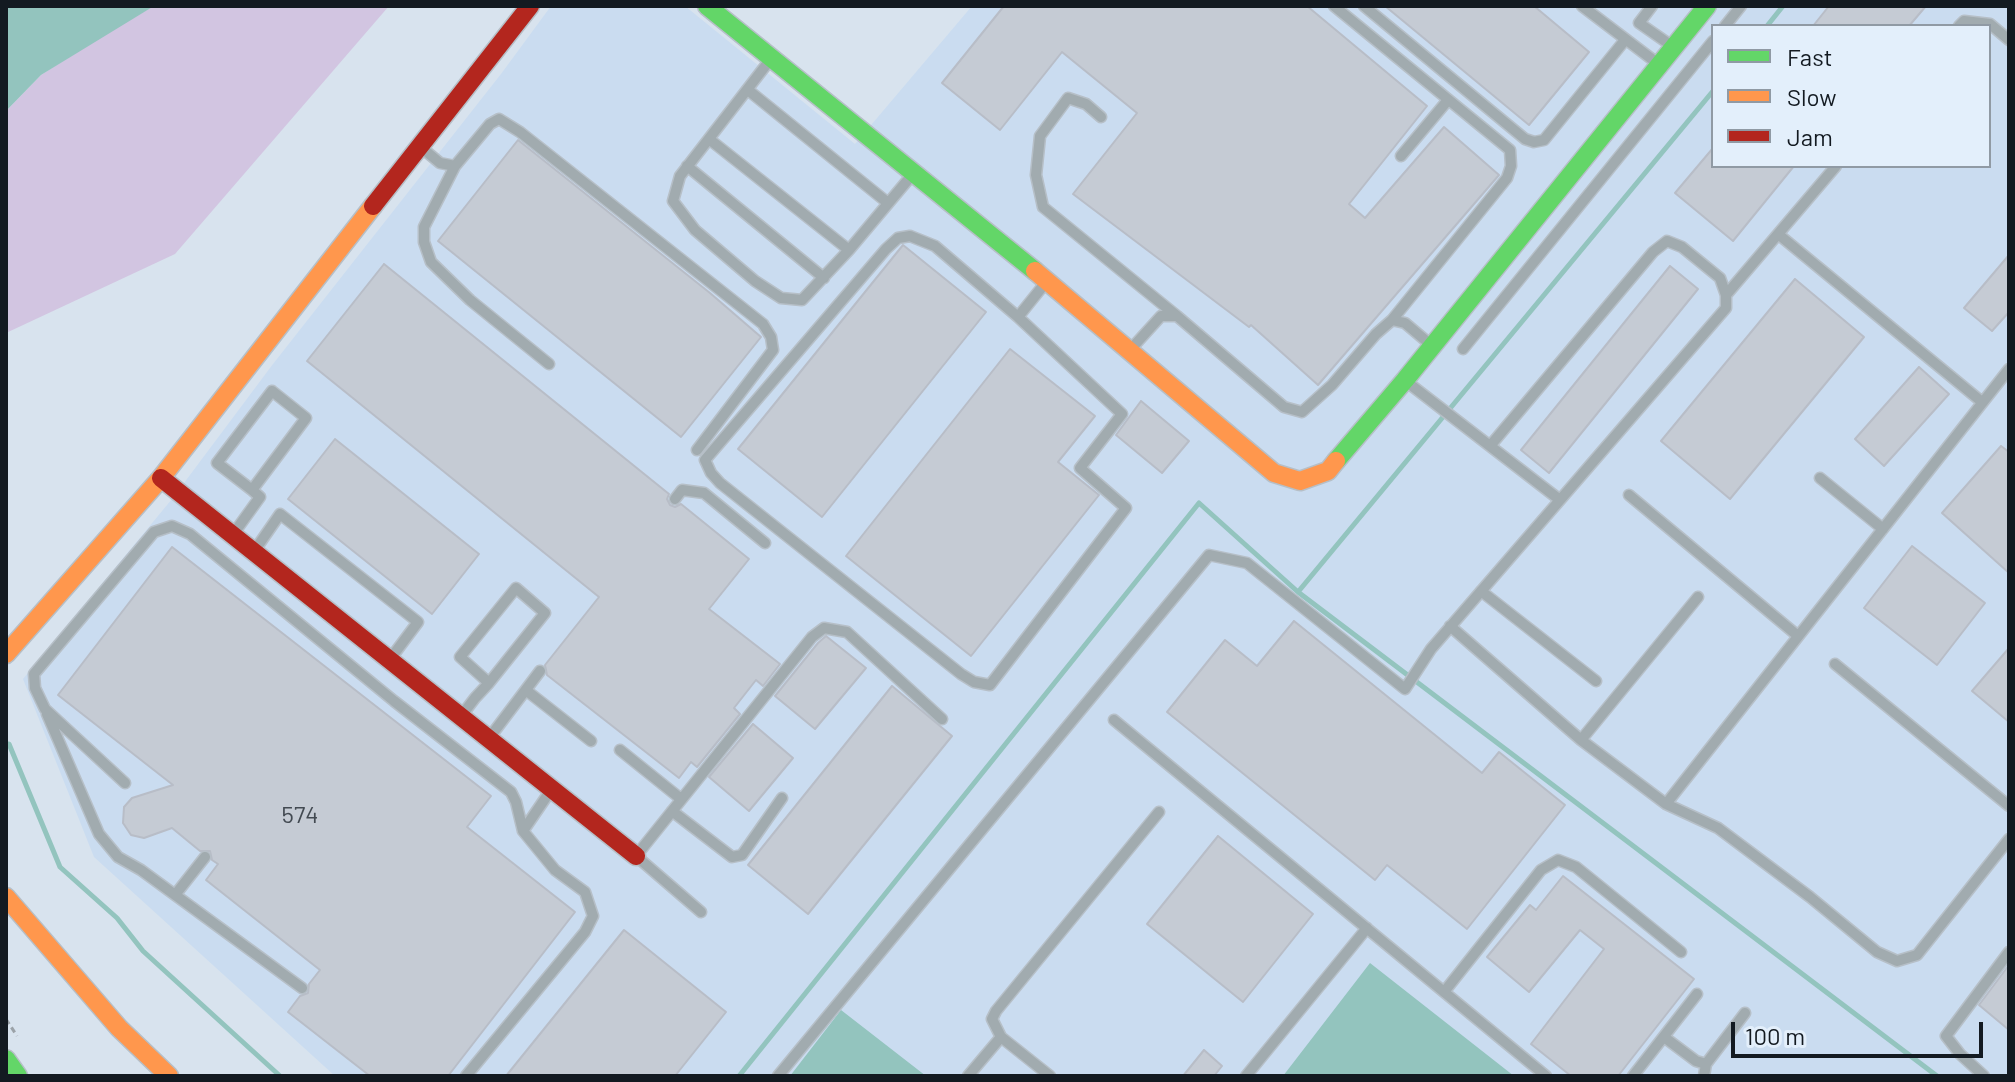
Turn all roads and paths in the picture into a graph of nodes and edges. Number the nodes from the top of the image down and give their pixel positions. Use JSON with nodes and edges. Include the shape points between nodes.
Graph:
{"nodes":[{"id":1,"x":530,"y":6,"type":"edge"},
{"id":2,"x":707,"y":6,"type":"edge"},
{"id":3,"x":1334,"y":6,"type":"edge"},
{"id":4,"x":1364,"y":6,"type":"edge"},
{"id":5,"x":1582,"y":6,"type":"edge"},
{"id":6,"x":1652,"y":6,"type":"edge"},
{"id":7,"x":1707,"y":6,"type":"edge"},
{"id":8,"x":1741,"y":6,"type":"edge"},
{"id":9,"x":1727,"y":24,"type":"edge"},
{"id":10,"x":1961,"y":24,"type":"edge"},
{"id":11,"x":1990,"y":24,"type":"edge"},
{"id":12,"x":1991,"y":25,"type":"edge"},
{"id":13,"x":1625,"y":40,"type":"junction"},
{"id":14,"x":2009,"y":40,"type":"edge"},
{"id":15,"x":1711,"y":43,"type":"edge"},
{"id":16,"x":1674,"y":47,"type":"junction"},
{"id":17,"x":772,"y":58,"type":"junction"},
{"id":18,"x":1659,"y":65,"type":"junction"},
{"id":19,"x":748,"y":90,"type":"junction"},
{"id":20,"x":1448,"y":100,"type":"junction"},
{"id":21,"x":1101,"y":117,"type":"dead end"},
{"id":22,"x":709,"y":139,"type":"junction"},
{"id":23,"x":421,"y":146,"type":"junction"},
{"id":24,"x":1401,"y":156,"type":"dead end"},
{"id":25,"x":455,"y":166,"type":"junction"},
{"id":26,"x":687,"y":166,"type":"junction"},
{"id":27,"x":1834,"y":168,"type":"edge"},
{"id":28,"x":914,"y":173,"type":"junction"},
{"id":29,"x":888,"y":203,"type":"junction"},
{"id":30,"x":1778,"y":234,"type":"junction"},
{"id":31,"x":849,"y":250,"type":"junction"},
{"id":32,"x":824,"y":278,"type":"junction"},
{"id":33,"x":1047,"y":281,"type":"junction"},
{"id":34,"x":1726,"y":295,"type":"junction"},
{"id":35,"x":1177,"y":316,"type":"junction"},
{"id":36,"x":1018,"y":317,"type":"junction"},
{"id":37,"x":1392,"y":320,"type":"junction"},
{"id":38,"x":1433,"y":346,"type":"junction"},
{"id":39,"x":1463,"y":349,"type":"dead end"},
{"id":40,"x":1129,"y":351,"type":"junction"},
{"id":41,"x":549,"y":364,"type":"dead end"},
{"id":42,"x":2009,"y":369,"type":"edge"},
{"id":43,"x":1405,"y":380,"type":"junction"},
{"id":44,"x":1982,"y":402,"type":"junction"},
{"id":45,"x":1490,"y":446,"type":"junction"},
{"id":46,"x":697,"y":450,"type":"dead end"},
{"id":47,"x":161,"y":478,"type":"junction"},
{"id":48,"x":1820,"y":478,"type":"dead end"},
{"id":49,"x":252,"y":490,"type":"junction"},
{"id":50,"x":1629,"y":495,"type":"dead end"},
{"id":51,"x":675,"y":499,"type":"dead end"},
{"id":52,"x":1560,"y":500,"type":"junction"},
{"id":53,"x":1883,"y":529,"type":"junction"},
{"id":54,"x":232,"y":535,"type":"junction"},
{"id":55,"x":765,"y":543,"type":"dead end"},
{"id":56,"x":254,"y":552,"type":"junction"},
{"id":57,"x":1481,"y":591,"type":"junction"},
{"id":58,"x":1698,"y":597,"type":"dead end"},
{"id":59,"x":1450,"y":626,"type":"junction"},
{"id":60,"x":1798,"y":636,"type":"junction"},
{"id":61,"x":6,"y":654,"type":"edge"},
{"id":62,"x":390,"y":660,"type":"junction"},
{"id":63,"x":1835,"y":664,"type":"dead end"},
{"id":64,"x":540,"y":671,"type":"dead end"},
{"id":65,"x":1596,"y":681,"type":"dead end"},
{"id":66,"x":489,"y":683,"type":"junction"},
{"id":67,"x":403,"y":690,"type":"junction"},
{"id":68,"x":527,"y":691,"type":"junction"},
{"id":69,"x":45,"y":709,"type":"junction"},
{"id":70,"x":461,"y":716,"type":"junction"},
{"id":71,"x":942,"y":719,"type":"dead end"},
{"id":72,"x":1114,"y":720,"type":"dead end"},
{"id":73,"x":488,"y":738,"type":"junction"},
{"id":74,"x":1581,"y":740,"type":"junction"},
{"id":75,"x":591,"y":741,"type":"dead end"},
{"id":76,"x":620,"y":750,"type":"dead end"},
{"id":77,"x":125,"y":783,"type":"dead end"},
{"id":78,"x":552,"y":789,"type":"junction"},
{"id":79,"x":782,"y":798,"type":"dead end"},
{"id":80,"x":681,"y":799,"type":"junction"},
{"id":81,"x":1666,"y":804,"type":"junction"},
{"id":82,"x":2009,"y":806,"type":"edge"},
{"id":83,"x":672,"y":811,"type":"junction"},
{"id":84,"x":1159,"y":812,"type":"dead end"},
{"id":85,"x":523,"y":831,"type":"junction"},
{"id":86,"x":2009,"y":839,"type":"edge"},
{"id":87,"x":636,"y":856,"type":"junction"},
{"id":88,"x":205,"y":857,"type":"dead end"},
{"id":89,"x":175,"y":895,"type":"junction"},
{"id":90,"x":6,"y":897,"type":"edge"},
{"id":91,"x":701,"y":912,"type":"dead end"},
{"id":92,"x":1367,"y":928,"type":"junction"},
{"id":93,"x":1681,"y":952,"type":"dead end"},
{"id":94,"x":2009,"y":952,"type":"edge"},
{"id":95,"x":302,"y":988,"type":"dead end"},
{"id":96,"x":1444,"y":992,"type":"junction"},
{"id":97,"x":1697,"y":994,"type":"dead end"},
{"id":98,"x":1745,"y":1013,"type":"dead end"},
{"id":99,"x":6,"y":1019,"type":"edge"},
{"id":100,"x":13,"y":1030,"type":"dead end"},
{"id":101,"x":1001,"y":1037,"type":"junction"},
{"id":102,"x":1664,"y":1037,"type":"junction"},
{"id":103,"x":6,"y":1059,"type":"edge"},
{"id":104,"x":1706,"y":1064,"type":"junction"},
{"id":105,"x":18,"y":1076,"type":"edge"},
{"id":106,"x":169,"y":1076,"type":"edge"},
{"id":107,"x":466,"y":1076,"type":"edge"},
{"id":108,"x":778,"y":1076,"type":"edge"},
{"id":109,"x":968,"y":1076,"type":"edge"},
{"id":110,"x":1050,"y":1076,"type":"edge"},
{"id":111,"x":1246,"y":1076,"type":"edge"},
{"id":112,"x":1546,"y":1076,"type":"edge"},
{"id":113,"x":1633,"y":1076,"type":"edge"},
{"id":114,"x":1704,"y":1076,"type":"edge"},
{"id":115,"x":1984,"y":1076,"type":"edge"}],
"edges":[{"from":1,"to":23,"type":"main road"},
{"from":2,"to":17,"type":"main road"},
{"from":3,"to":20,"type":"lane"},
{"from":4,"to":13,"type":"lane","via":[[1534,142],[1544,140]]},
{"from":5,"to":13,"type":"lane"},
{"from":6,"to":16,"type":"lane","via":[[1639,23]]},
{"from":7,"to":16,"type":"main road"},
{"from":8,"to":9,"type":"lane"},
{"from":10,"to":11,"type":"lane"},
{"from":12,"to":14,"type":"lane"},
{"from":13,"to":18,"type":"lane"},
{"from":15,"to":39,"type":"lane"},
{"from":16,"to":18,"type":"main road"},
{"from":17,"to":19,"type":"lane"},
{"from":17,"to":28,"type":"main road"},
{"from":18,"to":38,"type":"main road"},
{"from":19,"to":22,"type":"lane"},
{"from":19,"to":29,"type":"lane"},
{"from":20,"to":24,"type":"lane"},
{"from":20,"to":37,"type":"lane","via":[[1510,150],[1511,166],[1507,178]]},
{"from":21,"to":35,"type":"lane","via":[[1068,98],[1040,136],[1036,175],[1043,207]]},
{"from":22,"to":26,"type":"lane"},
{"from":22,"to":31,"type":"lane"},
{"from":23,"to":25,"type":"lane","via":[[440,163]]},
{"from":23,"to":47,"type":"main road"},
{"from":25,"to":41,"type":"lane","via":[[424,227],[431,262]]},
{"from":25,"to":46,"type":"lane","via":[[499,119],[763,324],[773,350]]},
{"from":26,"to":32,"type":"lane"},
{"from":26,"to":32,"type":"lane","via":[[673,201],[695,230],[755,281],[781,298],[802,300]]},
{"from":27,"to":30,"type":"lane"},
{"from":28,"to":29,"type":"lane"},
{"from":28,"to":33,"type":"main road"},
{"from":29,"to":31,"type":"lane"},
{"from":30,"to":34,"type":"lane"},
{"from":30,"to":44,"type":"lane"},
{"from":31,"to":32,"type":"lane"},
{"from":33,"to":36,"type":"lane"},
{"from":33,"to":40,"type":"main road"},
{"from":34,"to":45,"type":"lane","via":[[1720,278],[1667,241]]},
{"from":34,"to":52,"type":"lane","via":[[1726,308]]},
{"from":35,"to":37,"type":"lane","via":[[1284,407],[1302,412]]},
{"from":35,"to":40,"type":"lane","via":[[1161,316]]},
{"from":36,"to":36,"type":"lane","via":[[935,246],[910,236],[898,238],[705,460],[720,483],[961,674],[990,685],[1126,508],[1080,468],[1122,414]]},
{"from":37,"to":38,"type":"lane","via":[[1405,323]]},
{"from":38,"to":43,"type":"main road"},
{"from":40,"to":43,"type":"main road","via":[[1274,473],[1300,481],[1328,471]]},
{"from":42,"to":44,"type":"lane"},
{"from":43,"to":45,"type":"lane"},
{"from":44,"to":53,"type":"lane"},
{"from":45,"to":52,"type":"lane"},
{"from":47,"to":54,"type":"main road"},
{"from":47,"to":61,"type":"main road"},
{"from":48,"to":53,"type":"lane"},
{"from":49,"to":49,"type":"lane","via":[[217,463],[272,391],[306,418]]},
{"from":49,"to":54,"type":"lane","via":[[260,497]]},
{"from":50,"to":60,"type":"lane"},
{"from":51,"to":55,"type":"lane","via":[[682,490],[704,493]]},
{"from":52,"to":57,"type":"lane"},
{"from":53,"to":60,"type":"lane"},
{"from":54,"to":56,"type":"main road"},
{"from":56,"to":62,"type":"main road"},
{"from":56,"to":62,"type":"lane","via":[[280,514],[418,622]]},
{"from":57,"to":59,"type":"lane"},
{"from":57,"to":65,"type":"lane"},
{"from":58,"to":74,"type":"lane"},
{"from":59,"to":74,"type":"lane"},
{"from":59,"to":108,"type":"lane","via":[[1405,689],[1247,563],[1209,555]]},
{"from":60,"to":81,"type":"lane"},
{"from":62,"to":67,"type":"main road"},
{"from":63,"to":82,"type":"lane"},
{"from":64,"to":68,"type":"lane"},
{"from":66,"to":66,"type":"lane","via":[[460,657],[516,588],[545,613]]},
{"from":66,"to":70,"type":"lane"},
{"from":67,"to":69,"type":"lane","via":[[172,526],[154,532],[34,674]]},
{"from":67,"to":70,"type":"main road"},
{"from":67,"to":85,"type":"lane","via":[[511,792]]},
{"from":68,"to":73,"type":"lane"},
{"from":68,"to":75,"type":"lane"},
{"from":69,"to":77,"type":"lane"},
{"from":69,"to":89,"type":"lane","via":[[99,834],[118,857]]},
{"from":70,"to":73,"type":"main road"},
{"from":71,"to":80,"type":"lane","via":[[847,632],[824,628]]},
{"from":72,"to":92,"type":"lane"},
{"from":73,"to":78,"type":"main road"},
{"from":74,"to":81,"type":"lane"},
{"from":76,"to":80,"type":"lane"},
{"from":78,"to":85,"type":"lane"},
{"from":78,"to":87,"type":"main road"},
{"from":79,"to":83,"type":"lane","via":[[742,855],[732,857]]},
{"from":80,"to":83,"type":"lane"},
{"from":81,"to":86,"type":"lane","via":[[1718,828],[1877,952],[1897,961],[1917,955]]},
{"from":83,"to":87,"type":"lane"},
{"from":84,"to":101,"type":"lane","via":[[996,1011],[992,1019]]},
{"from":85,"to":107,"type":"lane","via":[[555,870],[585,892],[593,916]]},
{"from":87,"to":91,"type":"lane"},
{"from":88,"to":89,"type":"lane"},
{"from":89,"to":95,"type":"lane"},
{"from":90,"to":106,"type":"main road","via":[[119,1028]]},
{"from":92,"to":96,"type":"lane"},
{"from":92,"to":111,"type":"lane"},
{"from":93,"to":96,"type":"lane","via":[[1576,867],[1558,860],[1541,870]]},
{"from":94,"to":115,"type":"lane","via":[[1946,1036]]},
{"from":96,"to":112,"type":"lane"},
{"from":97,"to":102,"type":"lane"},
{"from":98,"to":104,"type":"lane"},
{"from":99,"to":100,"type":"path"},
{"from":101,"to":109,"type":"lane"},
{"from":101,"to":110,"type":"lane"},
{"from":102,"to":104,"type":"lane"},
{"from":102,"to":113,"type":"lane"},
{"from":103,"to":105,"type":"main road"},
{"from":104,"to":114,"type":"lane"}]}
